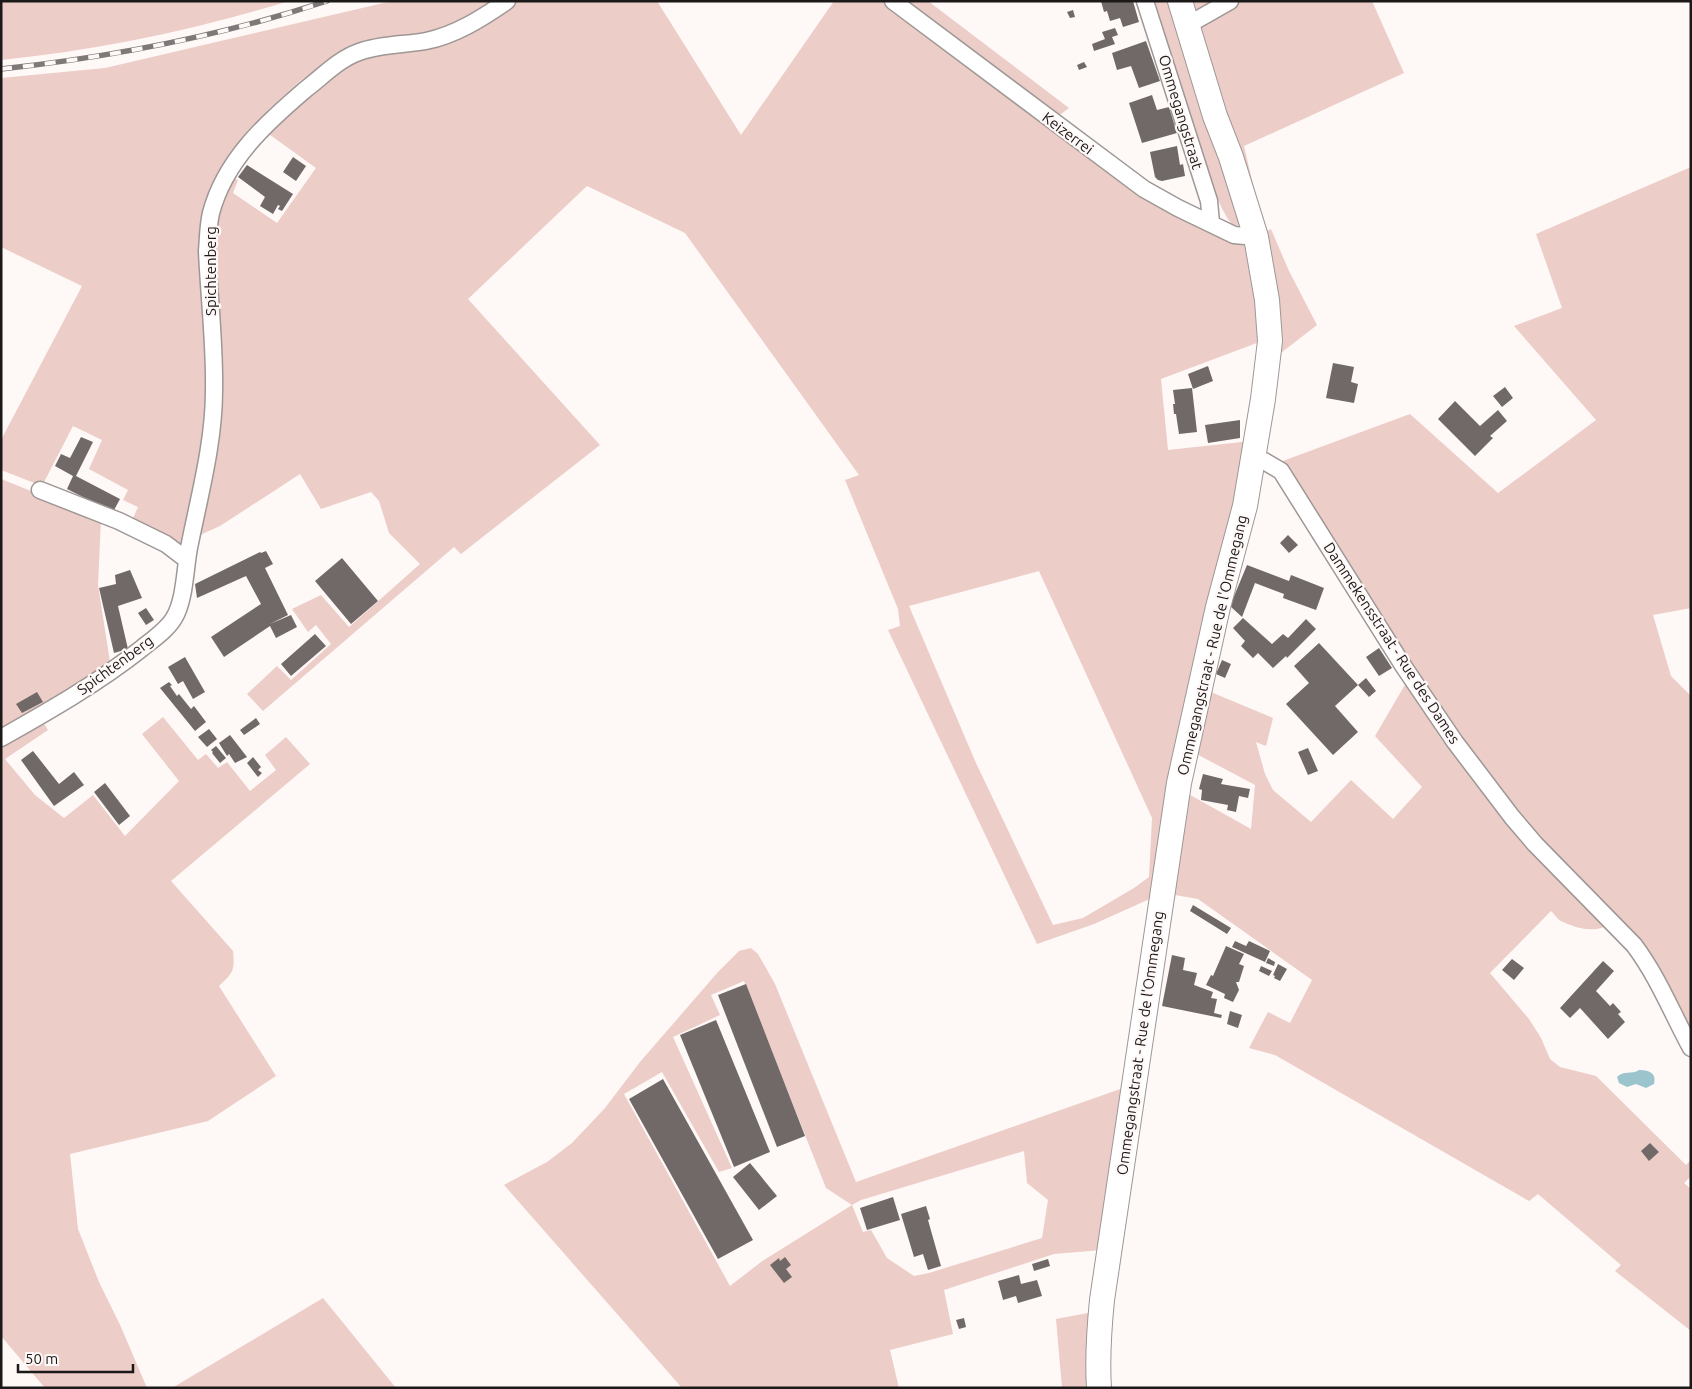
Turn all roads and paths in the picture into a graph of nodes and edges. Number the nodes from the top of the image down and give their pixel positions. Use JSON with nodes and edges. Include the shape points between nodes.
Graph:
{"nodes":[{"id":1,"x":508,"y":1,"type":"edge"},
{"id":2,"x":893,"y":1,"type":"edge"},
{"id":3,"x":1145,"y":1,"type":"edge"},
{"id":4,"x":1180,"y":1,"type":"edge"},
{"id":5,"x":1230,"y":1,"type":"edge"},
{"id":6,"x":1186,"y":26,"type":"junction"},
{"id":7,"x":1211,"y":223,"type":"junction"},
{"id":8,"x":1256,"y":236,"type":"junction"},
{"id":9,"x":1253,"y":459,"type":"junction"},
{"id":10,"x":40,"y":490,"type":"dead end"},
{"id":11,"x":187,"y":560,"type":"junction"},
{"id":12,"x":1,"y":738,"type":"edge"},
{"id":13,"x":1691,"y":1048,"type":"edge"},
{"id":14,"x":1099,"y":1388,"type":"edge"}],
"edges":[{"from":1,"to":11,"type":"street","name":"Spichtenberg","via":[[450,35],[359,52],[344,59],[265,125],[231,168],[216,198],[208,230],[214,391],[208,452]]},
{"from":2,"to":7,"type":"street","name":"Keizerrei","via":[[1144,189]]},
{"from":3,"to":7,"type":"street","name":"Ommegangstraat","via":[[1209,201]]},
{"from":4,"to":6,"type":"main road","name":"Ommegangstraat - Rue de l'Ommegang"},
{"from":5,"to":6,"type":"street"},
{"from":6,"to":8,"type":"main road","name":"Ommegangstraat - Rue de l'Ommegang"},
{"from":7,"to":8,"type":"street","name":"Keizerrei","via":[[1234,235]]},
{"from":8,"to":9,"type":"main road","name":"Ommegangstraat - Rue de l'Ommegang","via":[[1267,300],[1270,342]]},
{"from":9,"to":13,"type":"street","name":"Dammekensstraat - Rue des Dames","via":[[1281,471],[1437,716],[1512,817],[1644,958]]},
{"from":9,"to":14,"type":"main road","name":"Ommegangstraat - Rue de l'Ommegang","via":[[1179,783],[1102,1300]]},
{"from":10,"to":11,"type":"street","via":[[119,521],[166,544]]},
{"from":11,"to":12,"type":"street","name":"Spichtenberg","via":[[178,611],[162,631],[123,663]]}]}
